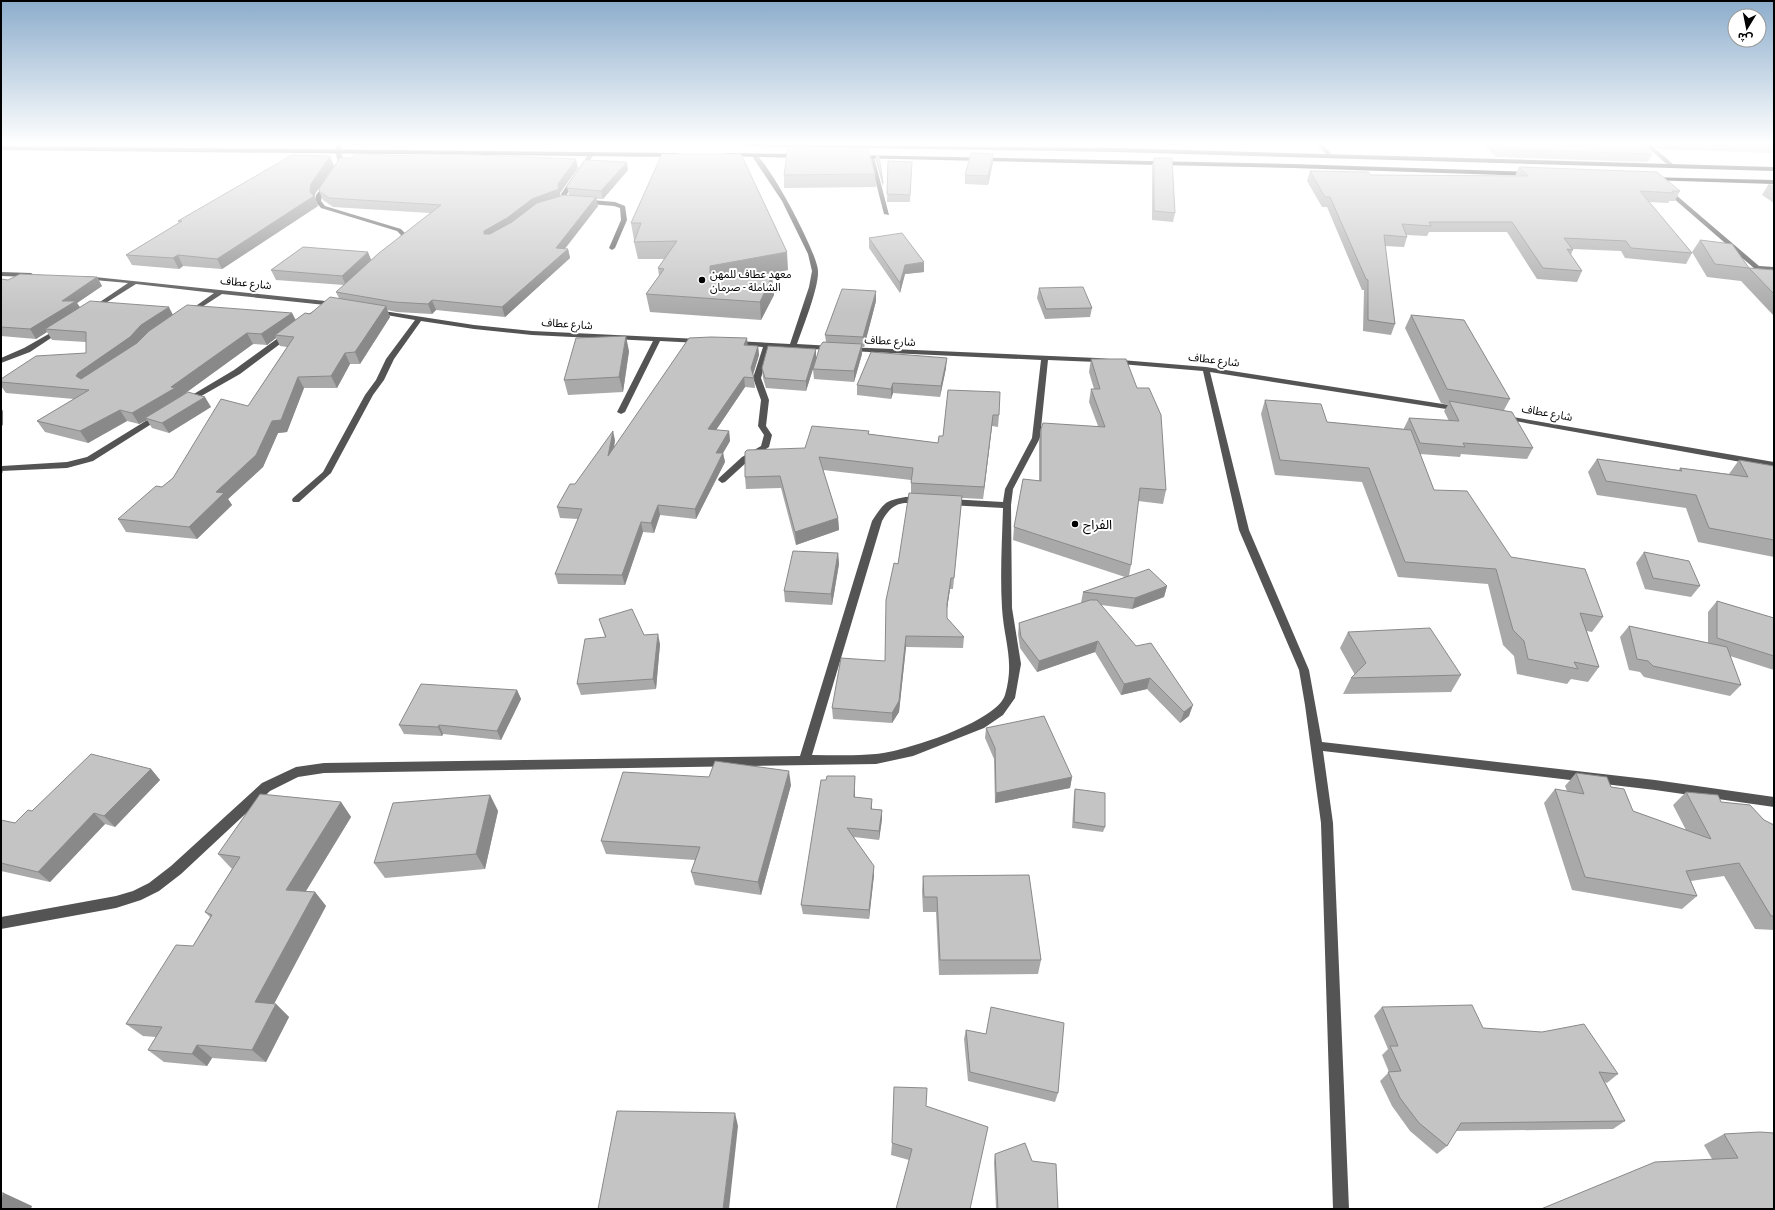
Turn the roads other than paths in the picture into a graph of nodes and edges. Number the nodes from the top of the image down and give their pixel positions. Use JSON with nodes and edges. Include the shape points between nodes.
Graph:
{"nodes":[{"id":1,"x":318,"y":200,"type":"edge"},
{"id":2,"x":564,"y":200,"type":"edge"},
{"id":3,"x":572,"y":200,"type":"edge"},
{"id":4,"x":785,"y":200,"type":"edge"},
{"id":5,"x":883,"y":200,"type":"edge"},
{"id":6,"x":1679,"y":200,"type":"edge"},
{"id":7,"x":559,"y":202,"type":"edge"},
{"id":8,"x":887,"y":214,"type":"dead end"},
{"id":9,"x":612,"y":248,"type":"dead end"},
{"id":10,"x":390,"y":251,"type":"edge"},
{"id":11,"x":1774,"y":269,"type":"edge"},
{"id":12,"x":1,"y":274,"type":"edge"},
{"id":13,"x":42,"y":276,"type":"edge"},
{"id":14,"x":78,"y":278,"type":"edge"},
{"id":15,"x":135,"y":282,"type":"junction"},
{"id":16,"x":221,"y":291,"type":"junction"},
{"id":17,"x":335,"y":301,"type":"junction"},
{"id":18,"x":346,"y":306,"type":"edge"},
{"id":19,"x":368,"y":310,"type":"edge"},
{"id":20,"x":320,"y":312,"type":"edge"},
{"id":21,"x":83,"y":315,"type":"edge"},
{"id":22,"x":183,"y":317,"type":"edge"},
{"id":23,"x":419,"y":319,"type":"junction"},
{"id":24,"x":71,"y":323,"type":"edge"},
{"id":25,"x":297,"y":329,"type":"edge"},
{"id":26,"x":657,"y":340,"type":"junction"},
{"id":27,"x":707,"y":342,"type":"edge"},
{"id":28,"x":729,"y":342,"type":"edge"},
{"id":29,"x":767,"y":345,"type":"junction"},
{"id":30,"x":793,"y":346,"type":"junction"},
{"id":31,"x":1045,"y":358,"type":"junction"},
{"id":32,"x":1,"y":361,"type":"edge"},
{"id":33,"x":1206,"y":369,"type":"junction"},
{"id":34,"x":1464,"y":410,"type":"edge"},
{"id":35,"x":621,"y":412,"type":"dead end"},
{"id":36,"x":1495,"y":415,"type":"edge"},
{"id":37,"x":1774,"y":465,"type":"edge"},
{"id":38,"x":2,"y":469,"type":"dead end"},
{"id":39,"x":722,"y":480,"type":"dead end"},
{"id":40,"x":296,"y":500,"type":"dead end"},
{"id":41,"x":1007,"y":505,"type":"junction"},
{"id":42,"x":1316,"y":746,"type":"junction"},
{"id":43,"x":804,"y":760,"type":"junction"},
{"id":44,"x":1774,"y":802,"type":"edge"},
{"id":45,"x":1,"y":923,"type":"edge"},
{"id":46,"x":1341,"y":1209,"type":"edge"}],
"edges":[{"from":1,"to":10,"type":"street","via":[[323,207],[335,212],[399,230],[404,235]]},
{"from":2,"to":7,"type":"street"},
{"from":3,"to":9,"type":"street","via":[[623,207],[624,220]]},
{"from":4,"to":30,"type":"street","via":[[812,254],[815,271]]},
{"from":5,"to":8,"type":"street"},
{"from":6,"to":11,"type":"street","via":[[1754,265],[1761,269]]},
{"from":12,"to":13,"type":"street"},
{"from":14,"to":15,"type":"street","name":"شارع عطاف"},
{"from":15,"to":16,"type":"street","name":"شارع عطاف"},
{"from":15,"to":21,"type":"street"},
{"from":16,"to":17,"type":"street","name":"شارع عطاف"},
{"from":16,"to":22,"type":"street"},
{"from":17,"to":18,"type":"street","name":"شارع عطاف"},
{"from":17,"to":20,"type":"street"},
{"from":19,"to":23,"type":"street","name":"شارع عطاف"},
{"from":23,"to":26,"type":"street","name":"شارع عطاف","via":[[532,333]]},
{"from":23,"to":40,"type":"street","via":[[390,359],[327,473]]},
{"from":24,"to":32,"type":"street","via":[[27,350]]},
{"from":25,"to":38,"type":"street","via":[[237,372],[90,459],[67,465]]},
{"from":26,"to":27,"type":"street","name":"شارع عطاف"},
{"from":26,"to":35,"type":"street"},
{"from":28,"to":29,"type":"street","name":"شارع عطاف"},
{"from":29,"to":30,"type":"street","name":"شارع عطاف"},
{"from":29,"to":39,"type":"street","via":[[757,378],[765,400],[762,426],[768,435],[765,447],[746,459]]},
{"from":30,"to":31,"type":"street","name":"شارع عطاف"},
{"from":31,"to":33,"type":"street","name":"شارع عطاف"},
{"from":31,"to":41,"type":"street","via":[[1036,438],[1009,489]]},
{"from":33,"to":34,"type":"street","name":"شارع عطاف"},
{"from":33,"to":42,"type":"street","via":[[1244,530],[1304,670]]},
{"from":36,"to":37,"type":"street","name":"شارع عطاف"},
{"from":41,"to":43,"type":"street","via":[[907,499],[892,502],[882,510]]},
{"from":41,"to":43,"type":"street","via":[[1007,608],[1016,664],[1010,698],[999,712],[980,726],[913,751],[876,758]]},
{"from":42,"to":44,"type":"street","via":[[1655,785]]},
{"from":42,"to":46,"type":"street","via":[[1327,823]]},
{"from":43,"to":45,"type":"street","via":[[332,768],[296,772],[266,786],[176,870],[154,887],[116,902]]}]}
